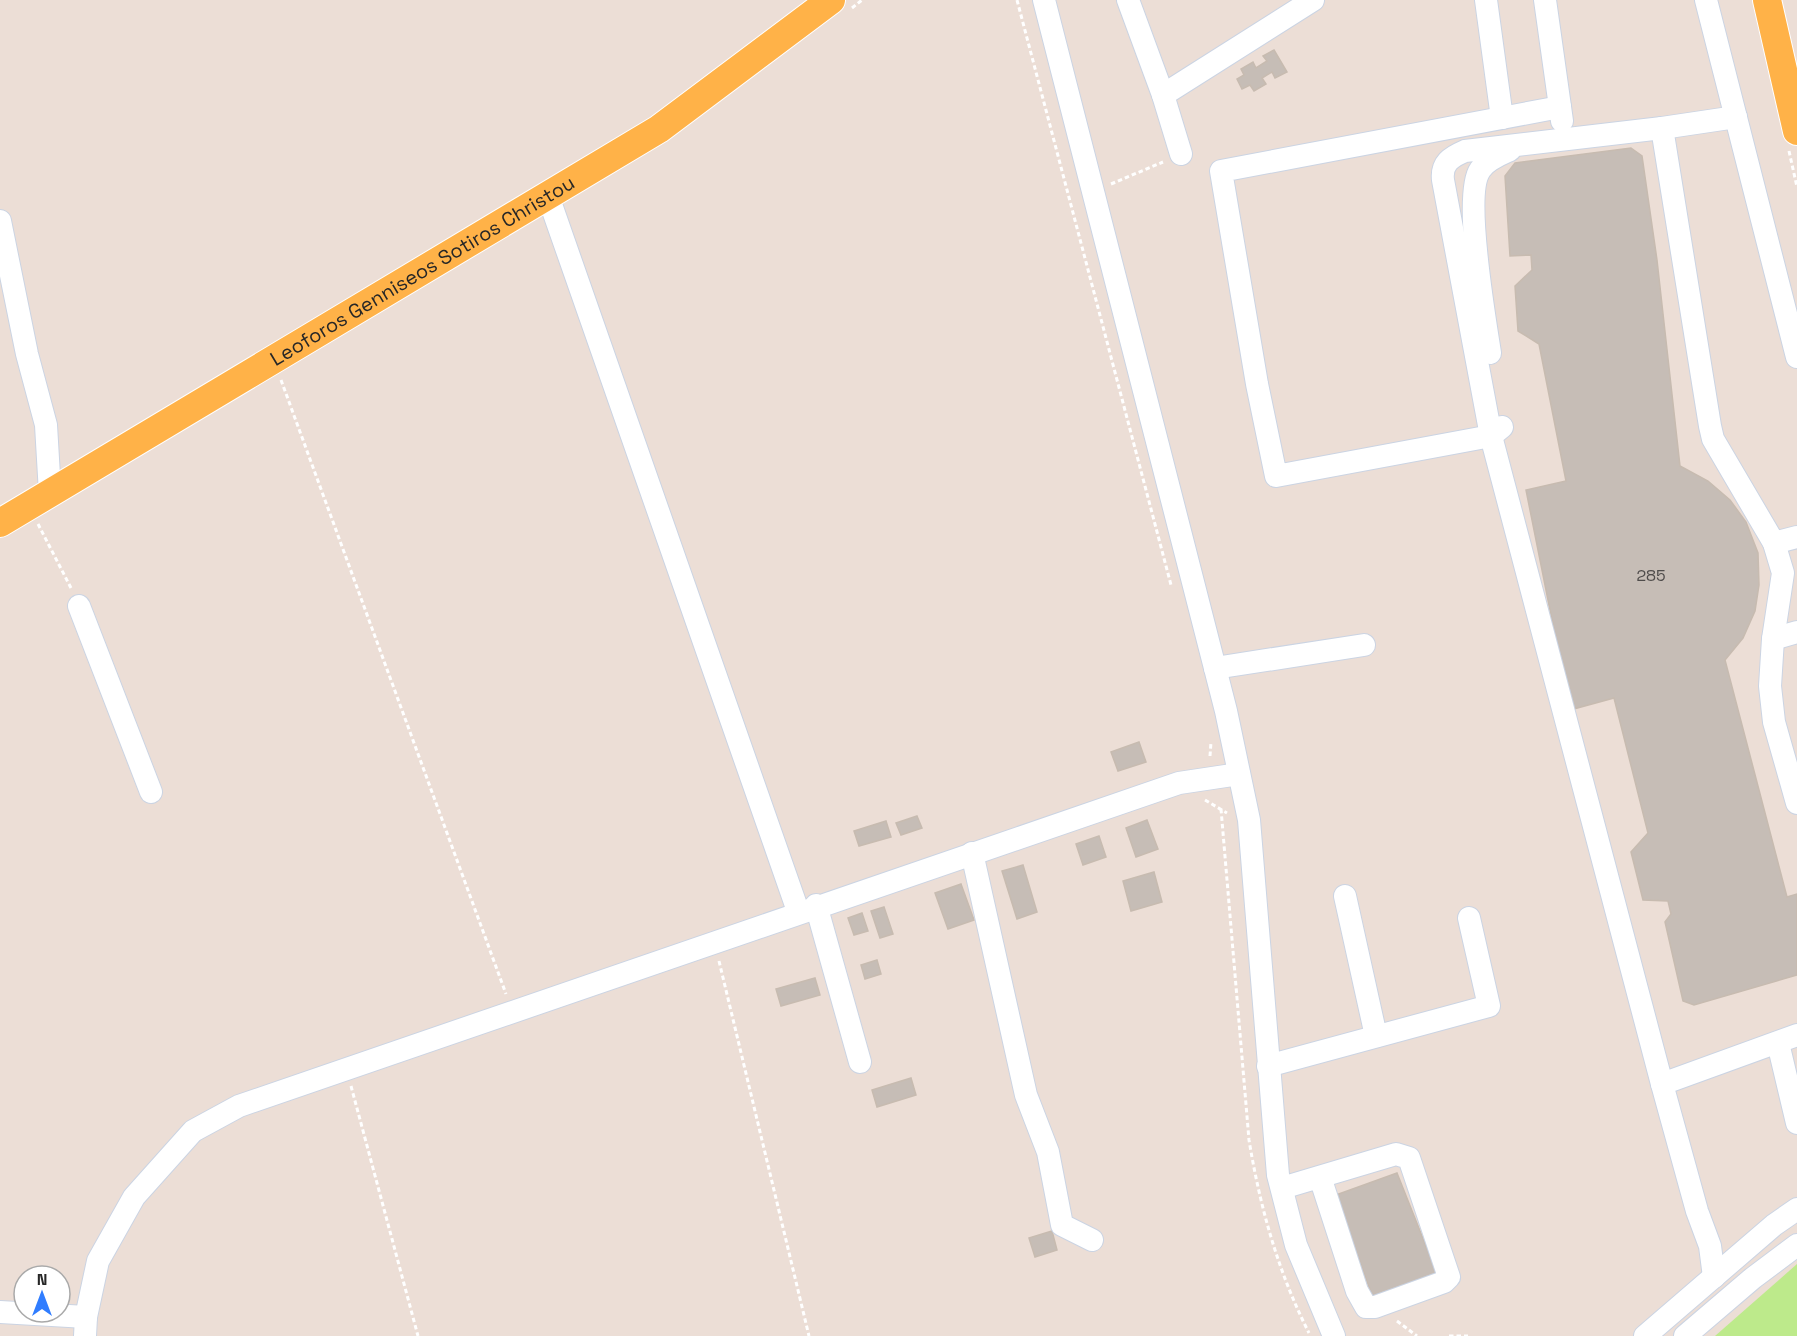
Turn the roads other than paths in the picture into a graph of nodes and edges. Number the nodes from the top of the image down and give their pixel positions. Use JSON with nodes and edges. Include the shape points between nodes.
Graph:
{"nodes":[{"id":1,"x":831,"y":0,"type":"edge"},
{"id":2,"x":1044,"y":0,"type":"edge"},
{"id":3,"x":1128,"y":0,"type":"edge"},
{"id":4,"x":1313,"y":0,"type":"edge"},
{"id":5,"x":1486,"y":0,"type":"edge"},
{"id":6,"x":1545,"y":0,"type":"edge"},
{"id":7,"x":1706,"y":0,"type":"edge"},
{"id":8,"x":1767,"y":0,"type":"edge"},
{"id":9,"x":1163,"y":95,"type":"junction"},
{"id":10,"x":1560,"y":108,"type":"junction"},
{"id":11,"x":1736,"y":117,"type":"junction"},
{"id":12,"x":1502,"y":118,"type":"junction"},
{"id":13,"x":1662,"y":128,"type":"junction"},
{"id":14,"x":1797,"y":132,"type":"edge"},
{"id":15,"x":1565,"y":140,"type":"junction"},
{"id":16,"x":1516,"y":146,"type":"junction"},
{"id":17,"x":1181,"y":154,"type":"road end"},
{"id":18,"x":548,"y":196,"type":"junction"},
{"id":19,"x":0,"y":221,"type":"edge"},
{"id":20,"x":1797,"y":357,"type":"edge"},
{"id":21,"x":1491,"y":436,"type":"junction"},
{"id":22,"x":40,"y":500,"type":"junction"},
{"id":23,"x":0,"y":523,"type":"edge"},
{"id":24,"x":1797,"y":537,"type":"edge"},
{"id":25,"x":1774,"y":543,"type":"junction"},
{"id":26,"x":1790,"y":571,"type":"edge"},
{"id":27,"x":80,"y":606,"type":"road end"},
{"id":28,"x":1797,"y":632,"type":"edge"},
{"id":29,"x":1773,"y":639,"type":"junction"},
{"id":30,"x":1364,"y":645,"type":"dead end"},
{"id":31,"x":1215,"y":668,"type":"junction"},
{"id":32,"x":1239,"y":774,"type":"junction"},
{"id":33,"x":151,"y":792,"type":"dead end"},
{"id":34,"x":1797,"y":803,"type":"edge"},
{"id":35,"x":972,"y":853,"type":"junction"},
{"id":36,"x":1344,"y":896,"type":"dead end"},
{"id":37,"x":807,"y":908,"type":"junction"},
{"id":38,"x":1469,"y":918,"type":"dead end"},
{"id":39,"x":1376,"y":1036,"type":"junction"},
{"id":40,"x":1788,"y":1039,"type":"edge"},
{"id":41,"x":860,"y":1062,"type":"dead end"},
{"id":42,"x":1269,"y":1066,"type":"junction"},
{"id":43,"x":1662,"y":1084,"type":"junction"},
{"id":44,"x":1797,"y":1123,"type":"edge"},
{"id":45,"x":1320,"y":1177,"type":"junction"},
{"id":46,"x":1282,"y":1188,"type":"junction"},
{"id":47,"x":1797,"y":1209,"type":"edge"},
{"id":48,"x":1092,"y":1240,"type":"dead end"},
{"id":49,"x":1797,"y":1245,"type":"edge"},
{"id":50,"x":1714,"y":1277,"type":"junction"},
{"id":51,"x":0,"y":1312,"type":"edge"},
{"id":52,"x":86,"y":1327,"type":"edge"},
{"id":53,"x":1334,"y":1336,"type":"edge"},
{"id":54,"x":1645,"y":1336,"type":"edge"},
{"id":55,"x":1685,"y":1336,"type":"edge"}],
"edges":[{"from":1,"to":18,"type":"main road","name":"Leoforos Genniseos Sotiros Christou","via":[[659,129]]},
{"from":2,"to":31,"type":"street"},
{"from":3,"to":9,"type":"street"},
{"from":4,"to":9,"type":"street"},
{"from":5,"to":12,"type":"street"},
{"from":6,"to":10,"type":"street"},
{"from":7,"to":11,"type":"street"},
{"from":8,"to":14,"type":"main road"},
{"from":9,"to":17,"type":"street"},
{"from":10,"to":12,"type":"street"},
{"from":10,"to":15,"type":"street"},
{"from":11,"to":13,"type":"street"},
{"from":11,"to":20,"type":"street"},
{"from":12,"to":21,"type":"street","via":[[1224,168],[1221,174],[1276,476]]},
{"from":13,"to":15,"type":"street"},
{"from":13,"to":25,"type":"street","via":[[1713,439]]},
{"from":15,"to":16,"type":"street"},
{"from":16,"to":21,"type":"street","via":[[1479,171],[1473,194],[1482,302],[1502,428]]},
{"from":16,"to":21,"type":"street","via":[[1465,151],[1447,161],[1442,173]]},
{"from":18,"to":22,"type":"main road","name":"Leoforos Genniseos Sotiros Christou"},
{"from":18,"to":37,"type":"street"},
{"from":19,"to":22,"type":"street","via":[[46,425]]},
{"from":21,"to":43,"type":"street"},
{"from":22,"to":23,"type":"main road","name":"Leoforos Genniseos Sotiros Christou"},
{"from":24,"to":25,"type":"street"},
{"from":25,"to":26,"type":"street"},
{"from":26,"to":29,"type":"street"},
{"from":27,"to":33,"type":"street"},
{"from":28,"to":29,"type":"street"},
{"from":29,"to":34,"type":"street","via":[[1770,686],[1774,722]]},
{"from":30,"to":31,"type":"street"},
{"from":31,"to":32,"type":"street"},
{"from":32,"to":35,"type":"street","via":[[1179,783]]},
{"from":32,"to":42,"type":"street","via":[[1248,820]]},
{"from":35,"to":37,"type":"street"},
{"from":35,"to":48,"type":"street","via":[[1026,1095],[1048,1152],[1062,1225]]},
{"from":36,"to":39,"type":"street"},
{"from":37,"to":41,"type":"street"},
{"from":37,"to":52,"type":"street","via":[[238,1106],[194,1131],[134,1197],[98,1261]]},
{"from":38,"to":39,"type":"street","via":[[1490,1006]]},
{"from":39,"to":42,"type":"street"},
{"from":40,"to":43,"type":"street"},
{"from":40,"to":44,"type":"street"},
{"from":42,"to":46,"type":"street"},
{"from":43,"to":50,"type":"street","via":[[1710,1246]]},
{"from":45,"to":45,"type":"street","via":[[1396,1154],[1409,1158],[1449,1276],[1444,1282],[1366,1307],[1357,1291]]},
{"from":45,"to":46,"type":"street"},
{"from":46,"to":53,"type":"street","via":[[1296,1245]]},
{"from":47,"to":50,"type":"street"},
{"from":49,"to":55,"type":"street"},
{"from":50,"to":54,"type":"street"},
{"from":51,"to":52,"type":"street"}]}
